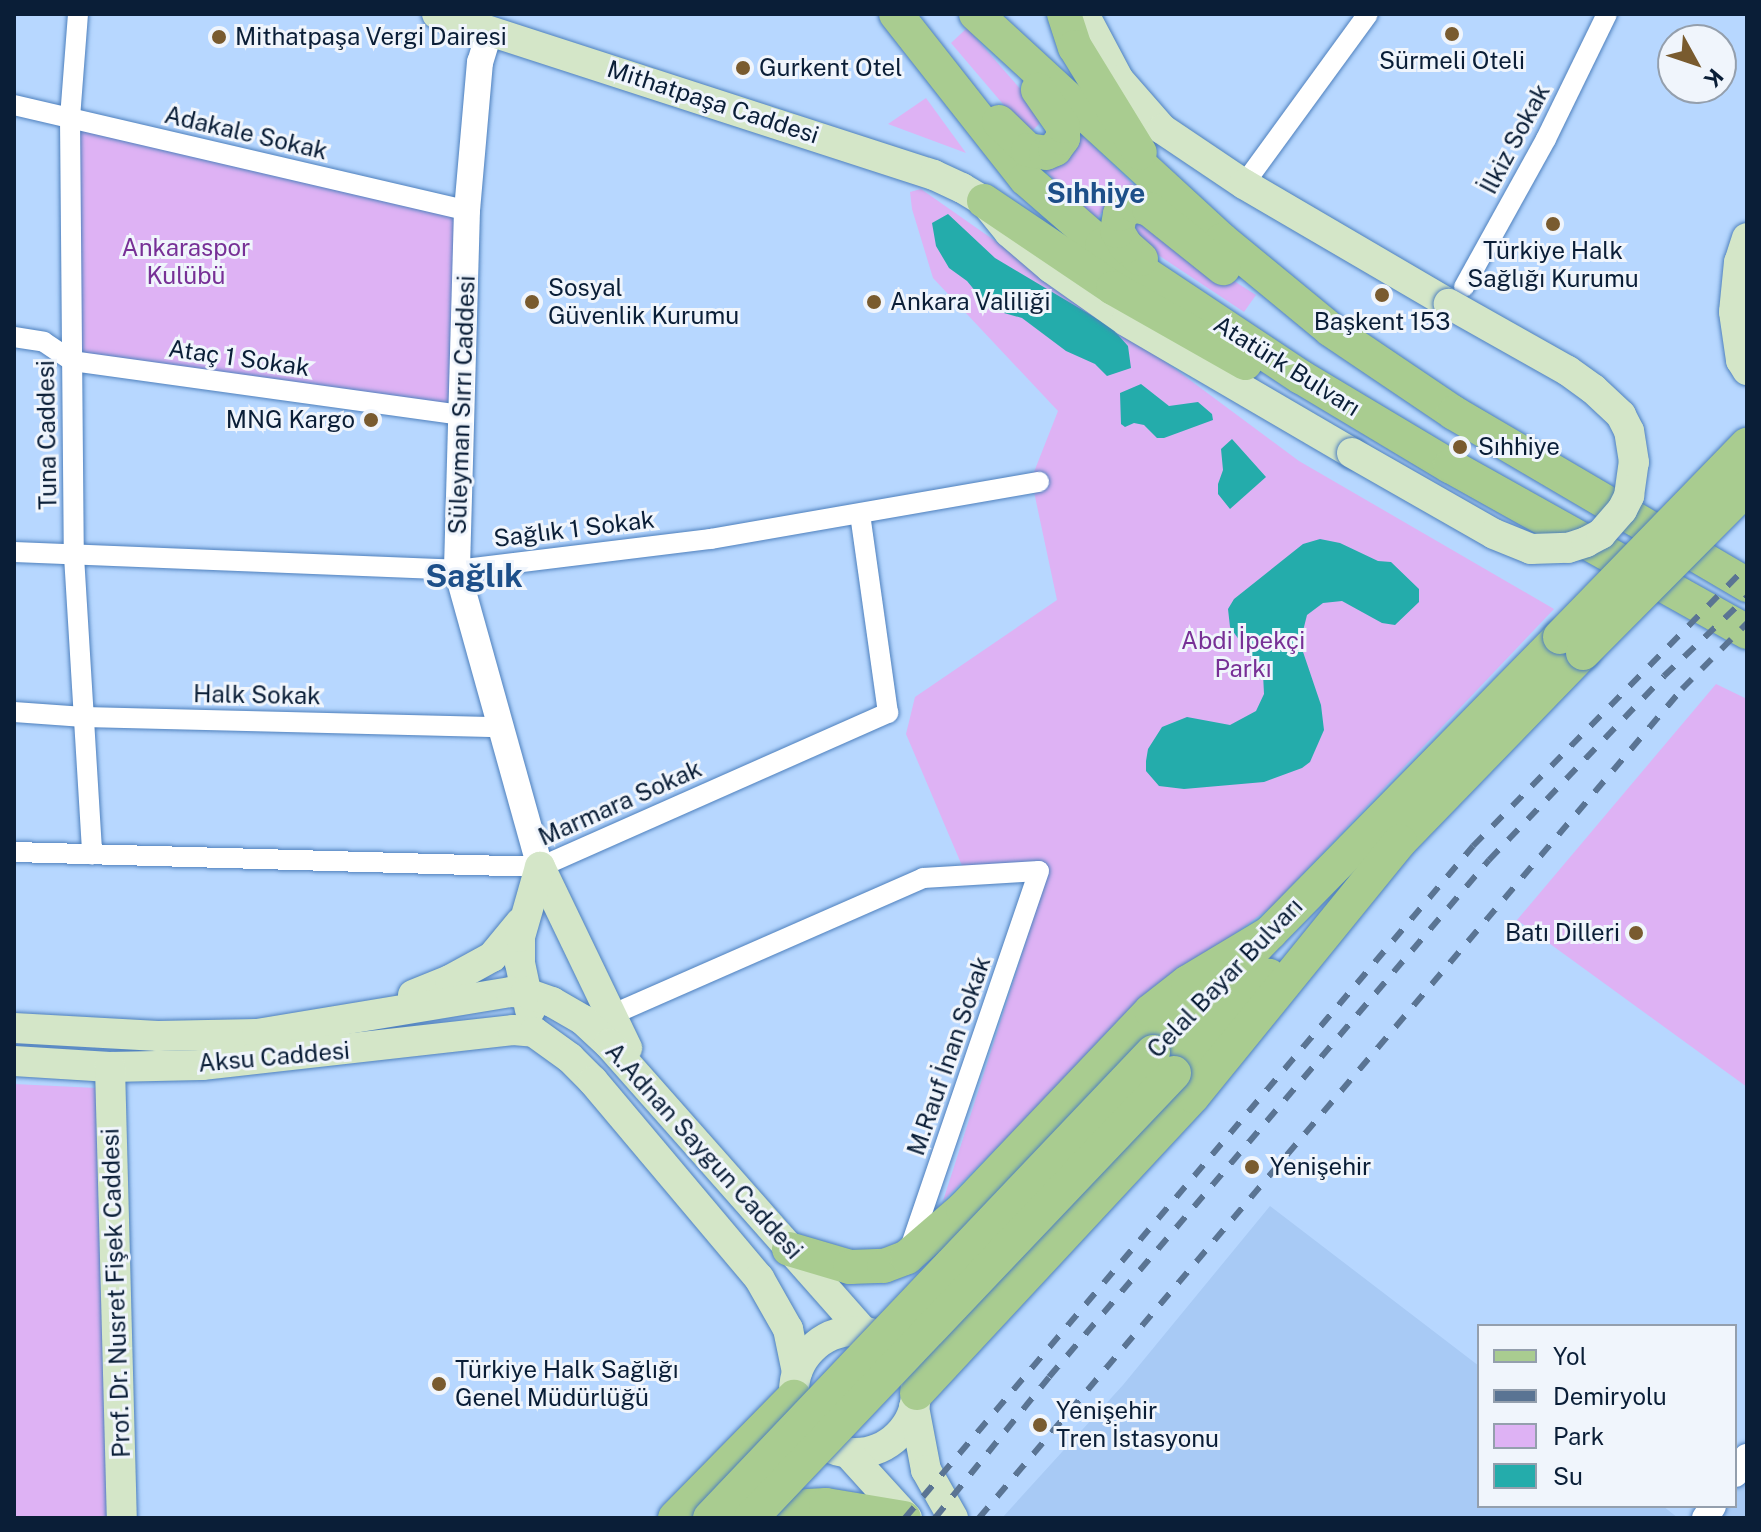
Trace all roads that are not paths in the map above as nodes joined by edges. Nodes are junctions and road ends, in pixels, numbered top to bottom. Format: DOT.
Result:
graph roads {
  1 [pos="78,14"];
  2 [pos="437,14"];
  3 [pos="896,14"];
  4 [pos="1064,14"];
  5 [pos="1084,14"];
  6 [pos="1607,14"];
  7 [pos="977,15"];
  8 [pos="1364,17"];
  9 [pos="493,22"];
  10 [pos="926,53"];
  11 [pos="14,105"];
  12 [pos="70,119"];
  13 [pos="1153,178"];
  14 [pos="1244,184"];
  15 [pos="984,201"];
  16 [pos="467,210"];
  17 [pos="1747,238"];
  18 [pos="1457,295"];
  19 [pos="1208,315"];
  20 [pos="1331,330"];
  21 [pos="14,337"];
  22 [pos="72,361"];
  23 [pos="1747,370"];
  24 [pos="1301,377"];
  25 [pos="461,415"];
  26 [pos="1747,445"];
  27 [pos="1039,482"];
  28 [pos="1747,488"];
  29 [pos="860,515"];
  30 [pos="14,552"];
  31 [pos="74,556"];
  32 [pos="457,570"];
  33 [pos="1747,585"];
  34 [pos="1747,632"];
  35 [pos="1572,645"];
  36 [pos="14,712"];
  37 [pos="84,717"];
  38 [pos="500,727"];
  39 [pos="1400,841"];
  40 [pos="14,852"];
  41 [pos="92,854"];
  42 [pos="540,867"];
  43 [pos="521,922"];
  44 [pos="1270,933"];
  45 [pos="526,993"];
  46 [pos="609,1016"];
  47 [pos="348,1021"];
  48 [pos="14,1028"];
  49 [pos="534,1032"];
  50 [pos="14,1061"];
  51 [pos="1164,1062"];
  52 [pos="110,1067"];
  53 [pos="648,1089"];
  54 [pos="789,1249"];
  55 [pos="907,1257"];
  56 [pos="864,1332"];
  57 [pos="796,1384"];
  58 [pos="915,1400"];
  59 [pos="842,1451"];
  60 [pos="122,1518"];
  61 [pos="675,1518"];
  62 [pos="710,1518"];
  63 [pos="751,1518"];
  64 [pos="778,1518"];
  65 [pos="906,1518"];
  66 [pos="953,1518"];
  1 -- 12 [label="street, Tuna Caddesi"];
  2 -- 9 [label="main road, Mithatpaşa Caddesi"];
  3 -- 10 [label="main road, Atatürk Bulvarı"];
  4 -- 13 [label="main road"];
  5 -- 14 [label="main road"];
  6 -- 18 [label="street, İlkiz Sokak"];
  7 -- 10 [label="main road"];
  7 -- 13 [label="main road, Atatürk Bulvarı"];
  8 -- 14 [label="street"];
  9 -- 15 [label="main road, Mithatpaşa Caddesi"];
  9 -- 16 [label="street, Süleyman Sırrı Caddesi"];
  10 -- 19 [label="main road, Atatürk Bulvarı"];
  11 -- 12 [label="street, Adakale Sokak"];
  12 -- 16 [label="street, Adakale Sokak"];
  12 -- 22 [label="street, Tuna Caddesi"];
  13 -- 20 [label="main road, Atatürk Bulvarı"];
  14 -- 18 [label="main road"];
  15 -- 18 [label="main road, bridge"];
  15 -- 24 [label="main road"];
  16 -- 25 [label="street, Süleyman Sırrı Caddesi"];
  17 -- 23 [label="main road"];
  19 -- 20 [label="main road"];
  19 -- 24 [label="main road, Atatürk Bulvarı"];
  20 -- 33 [label="main road, Atatürk Bulvarı"];
  21 -- 22 [label="street, Ataç 1 Sokak"];
  22 -- 25 [label="street, Ataç 1 Sokak"];
  22 -- 31 [label="street, Tuna Caddesi"];
  24 -- 34 [label="main road, Atatürk Bulvarı"];
  25 -- 32 [label="street, Süleyman Sırrı Caddesi"];
  26 -- 35 [label="main road, Celal Bayar Bulvarı, bridge"];
  27 -- 29 [label="street, Sağlık 1 Sokak"];
  28 -- 35 [label="main road, Celal Bayar Bulvarı, bridge"];
  29 -- 32 [label="street, Sağlık 1 Sokak"];
  29 -- 42 [label="street, Marmara Sokak"];
  30 -- 31 [label="street, Sağlık 1 Sokak"];
  31 -- 32 [label="street, Sağlık 1 Sokak"];
  31 -- 37 [label="street, Tuna Caddesi"];
  32 -- 38 [label="street, Süleyman Sırrı Caddesi"];
  35 -- 39 [label="main road, Celal Bayar Bulvarı"];
  35 -- 44 [label="main road, Celal Bayar Bulvarı"];
  36 -- 37 [label="street, Halk Sokak"];
  37 -- 38 [label="street, Halk Sokak"];
  37 -- 41 [label="street, Tuna Caddesi"];
  38 -- 42 [label="street, Süleyman Sırrı Caddesi"];
  39 -- 51 [label="main road, Celal Bayar Bulvarı"];
  39 -- 58 [label="main road"];
  40 -- 41 [label="street, Marmara Sokak"];
  41 -- 42 [label="street, Marmara Sokak"];
  42 -- 43 [label="main road"];
  42 -- 46 [label="main road"];
  43 -- 45 [label="main road"];
  43 -- 47 [label="main road"];
  44 -- 51 [label="main road, Celal Bayar Bulvarı"];
  44 -- 55 [label="main road"];
  45 -- 47 [label="main road, Aksu Caddesi"];
  45 -- 49 [label="main road"];
  45 -- 53 [label="main road, A.Adnan Saygun Caddesi"];
  46 -- 53 [label="main road"];
  46 -- 55 [label="street, M.Rauf İnan Sokak"];
  47 -- 48 [label="main road, Aksu Caddesi"];
  49 -- 52 [label="main road, Aksu Caddesi"];
  49 -- 57 [label="main road, A.Adnan Saygun Caddesi"];
  50 -- 52 [label="main road, Aksu Caddesi"];
  51 -- 62 [label="main road, Celal Bayar Bulvarı, bridge"];
  51 -- 63 [label="main road, Celal Bayar Bulvarı, bridge"];
  52 -- 60 [label="main road, Prof. Dr. Nusret Fişek Caddesi"];
  53 -- 54 [label="main road, A.Adnan Saygun Caddesi"];
  54 -- 55 [label="main road"];
  54 -- 56 [label="main road, A.Adnan Saygun Caddesi"];
  56 -- 57 [label="main road"];
  56 -- 58 [label="main road, A.Adnan Saygun Caddesi"];
  57 -- 59 [label="main road, A.Adnan Saygun Caddesi"];
  57 -- 61 [label="main road"];
  58 -- 59 [label="main road"];
  58 -- 66 [label="main road, A.Adnan Saygun Caddesi"];
  59 -- 64 [label="main road"];
  59 -- 65 [label="main road, A.Adnan Saygun Caddesi"];
  64 -- 65 [label="main road"];
}
